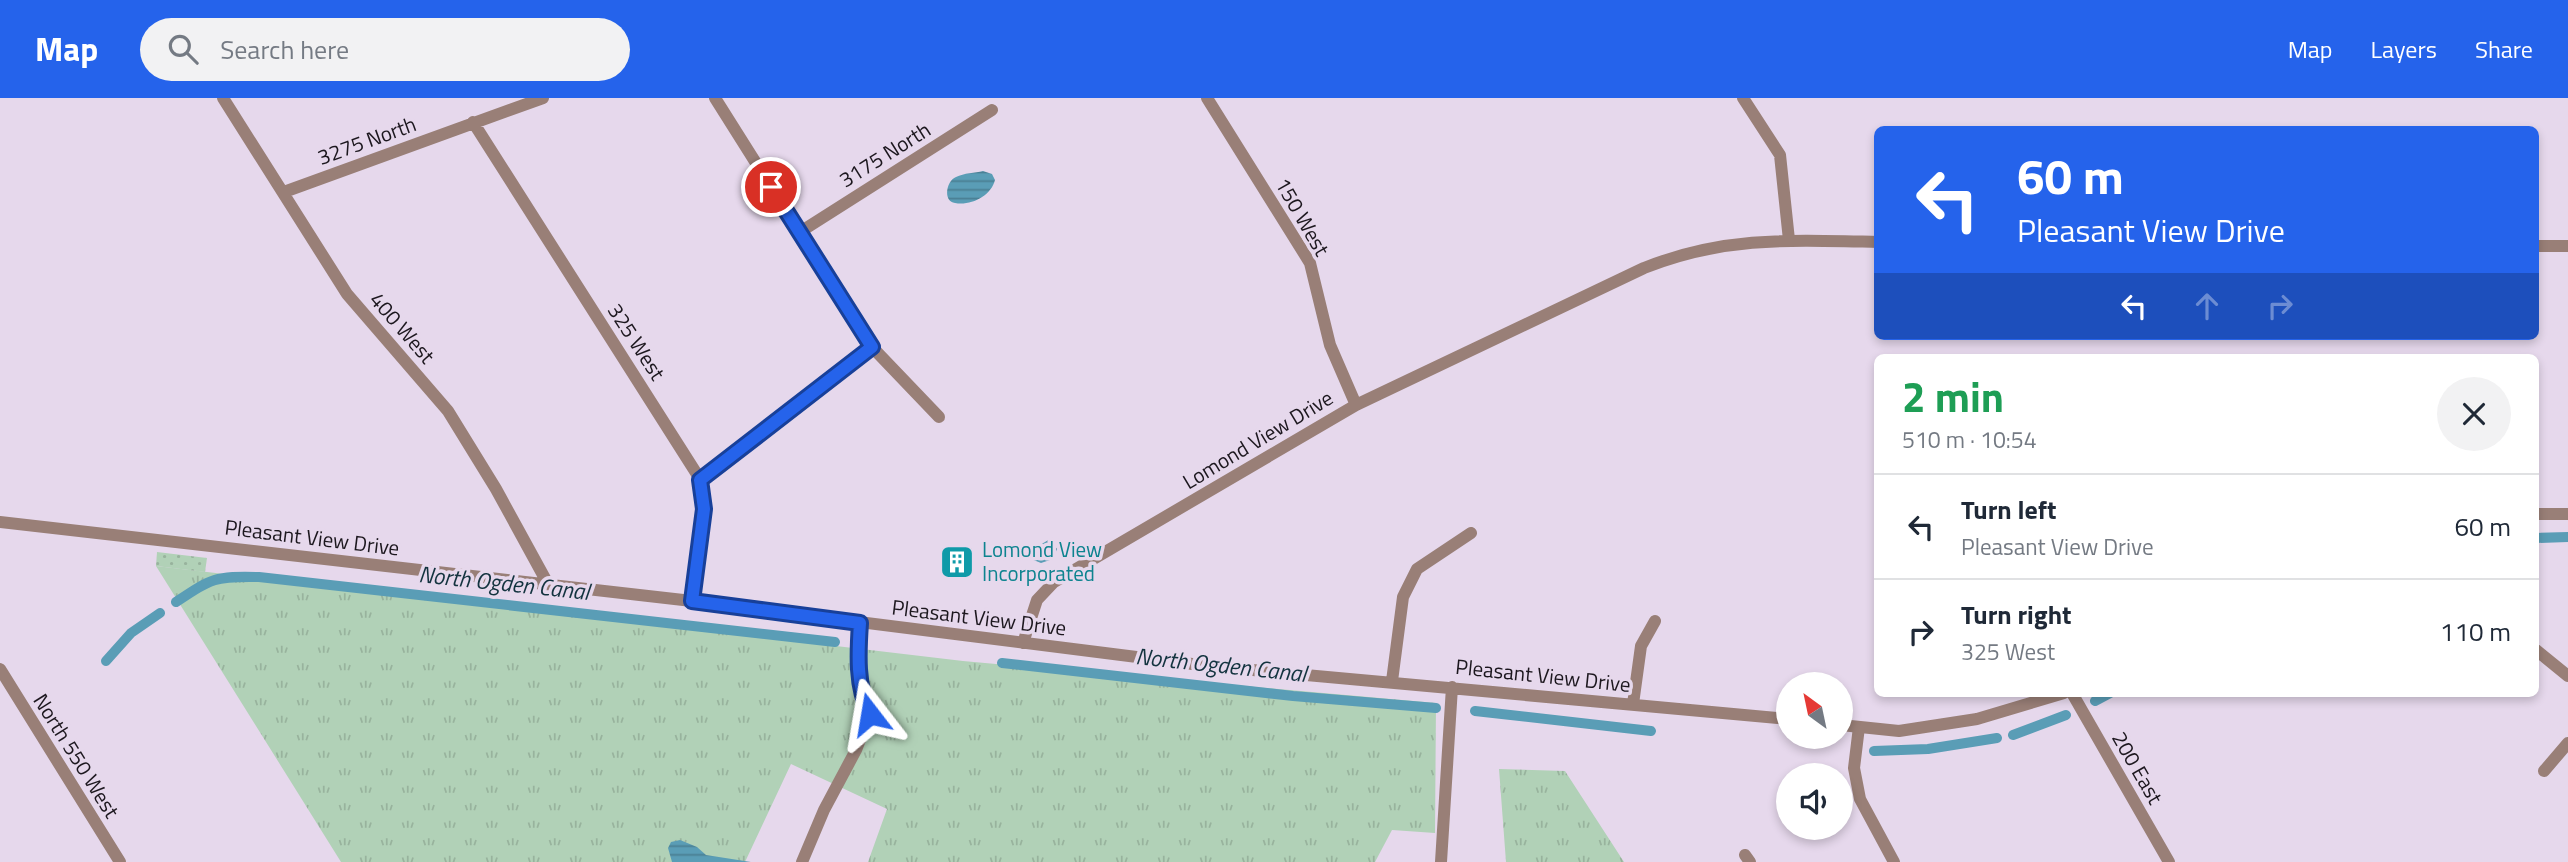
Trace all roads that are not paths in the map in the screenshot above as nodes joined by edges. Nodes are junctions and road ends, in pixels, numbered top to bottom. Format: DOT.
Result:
graph roads {
  1 [pos="223,98"];
  2 [pos="543,98"];
  3 [pos="715,98"];
  4 [pos="1207,98"];
  5 [pos="1743,98"];
  6 [pos="992,110"];
  7 [pos="473,122"];
  8 [pos="284,192"];
  9 [pos="800,232"];
  10 [pos="1790,240"];
  11 [pos="1874,242"];
  12 [pos="2539,246"];
  13 [pos="2568,246"];
  14 [pos="872,347"];
  15 [pos="1356,405"];
  16 [pos="939,417"];
  17 [pos="700,480"];
  18 [pos="2539,514"];
  19 [pos="2568,514"];
  20 [pos="0,522"];
  21 [pos="1471,533"];
  22 [pos="548,584"];
  23 [pos="692,601"];
  24 [pos="1655,621"];
  25 [pos="860,623"];
  26 [pos="1023,643"];
  27 [pos="2539,652"];
  28 [pos="0,669"];
  29 [pos="2568,676"];
  30 [pos="1392,681"];
  31 [pos="1451,687"];
  32 [pos="2051,697"];
  33 [pos="2074,697"];
  34 [pos="1633,704"];
  35 [pos="1776,718"];
  36 [pos="1853,726"];
  37 [pos="1859,727"];
  38 [pos="2568,743"];
  39 [pos="2544,771"];
  40 [pos="120,862"];
  41 [pos="802,862"];
  42 [pos="1441,862"];
  43 [pos="1895,862"];
  44 [pos="2169,862"];
  1 -- 8 [label="street, 400 West"];
  2 -- 7 [label="street, 3275 North"];
  3 -- 9 [label="street"];
  4 -- 15 [label="street, 150 West"];
  5 -- 10 [label="street"];
  6 -- 9 [label="street, 3175 North"];
  7 -- 8 [label="street, 3275 North"];
  7 -- 17 [label="street, 325 West"];
  8 -- 22 [label="street, 400 West"];
  9 -- 14 [label="street"];
  10 -- 11 [label="street, Lomond View Drive"];
  10 -- 15 [label="street, Lomond View Drive"];
  12 -- 13 [label="street"];
  14 -- 16 [label="street"];
  14 -- 17 [label="street"];
  15 -- 26 [label="street, Lomond View Drive"];
  17 -- 23 [label="street, 325 West"];
  18 -- 19 [label="street"];
  20 -- 22 [label="street, Pleasant View Drive"];
  21 -- 30 [label="street"];
  22 -- 23 [label="street, Pleasant View Drive"];
  23 -- 25 [label="street, Pleasant View Drive"];
  24 -- 34 [label="street"];
  25 -- 26 [label="street, Pleasant View Drive"];
  25 -- 41 [label="street"];
  26 -- 30 [label="street, Pleasant View Drive"];
  27 -- 29 [label="street"];
  28 -- 40 [label="street, North 550 West"];
  30 -- 31 [label="street, Pleasant View Drive"];
  31 -- 34 [label="street, Pleasant View Drive"];
  31 -- 42 [label="street"];
  32 -- 37 [label="street"];
  33 -- 44 [label="street, 200 East"];
  34 -- 35 [label="street, Pleasant View Drive"];
  36 -- 37 [label="street"];
  37 -- 43 [label="street"];
  38 -- 39 [label="street"];
}
